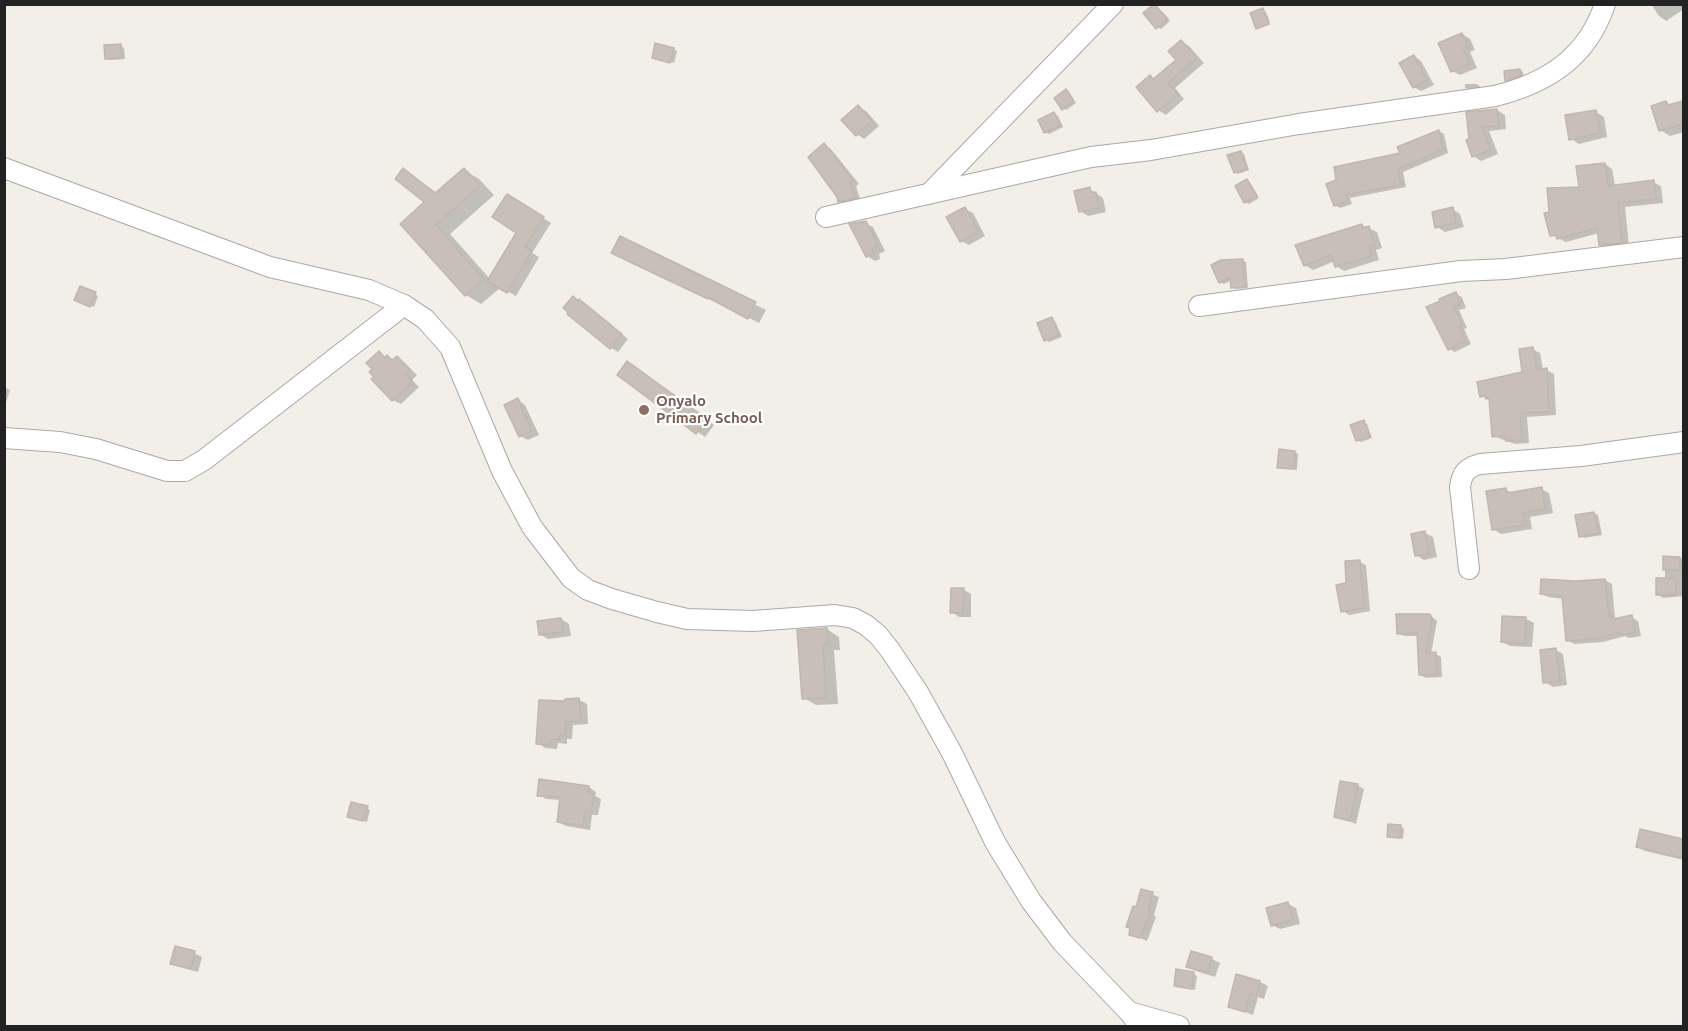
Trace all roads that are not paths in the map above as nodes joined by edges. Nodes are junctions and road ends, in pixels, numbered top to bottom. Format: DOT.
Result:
graph roads {
  1 [pos="1113,4"];
  2 [pos="1605,4"];
  3 [pos="4,168"];
  4 [pos="928,194"];
  5 [pos="826,217"];
  6 [pos="1683,247"];
  7 [pos="404,304"];
  8 [pos="1199,306"];
  9 [pos="4,438"];
  10 [pos="1683,442"];
  11 [pos="1469,569"];
  12 [pos="1135,1019"];
  13 [pos="1179,1026"];
  1 -- 4 [label="street"];
  2 -- 4 [label="street"];
  3 -- 7 [label="street"];
  4 -- 5 [label="street"];
  6 -- 8 [label="street"];
  7 -- 9 [label="street"];
  7 -- 12 [label="street"];
  10 -- 11 [label="street"];
  12 -- 13 [label="street"];
}
